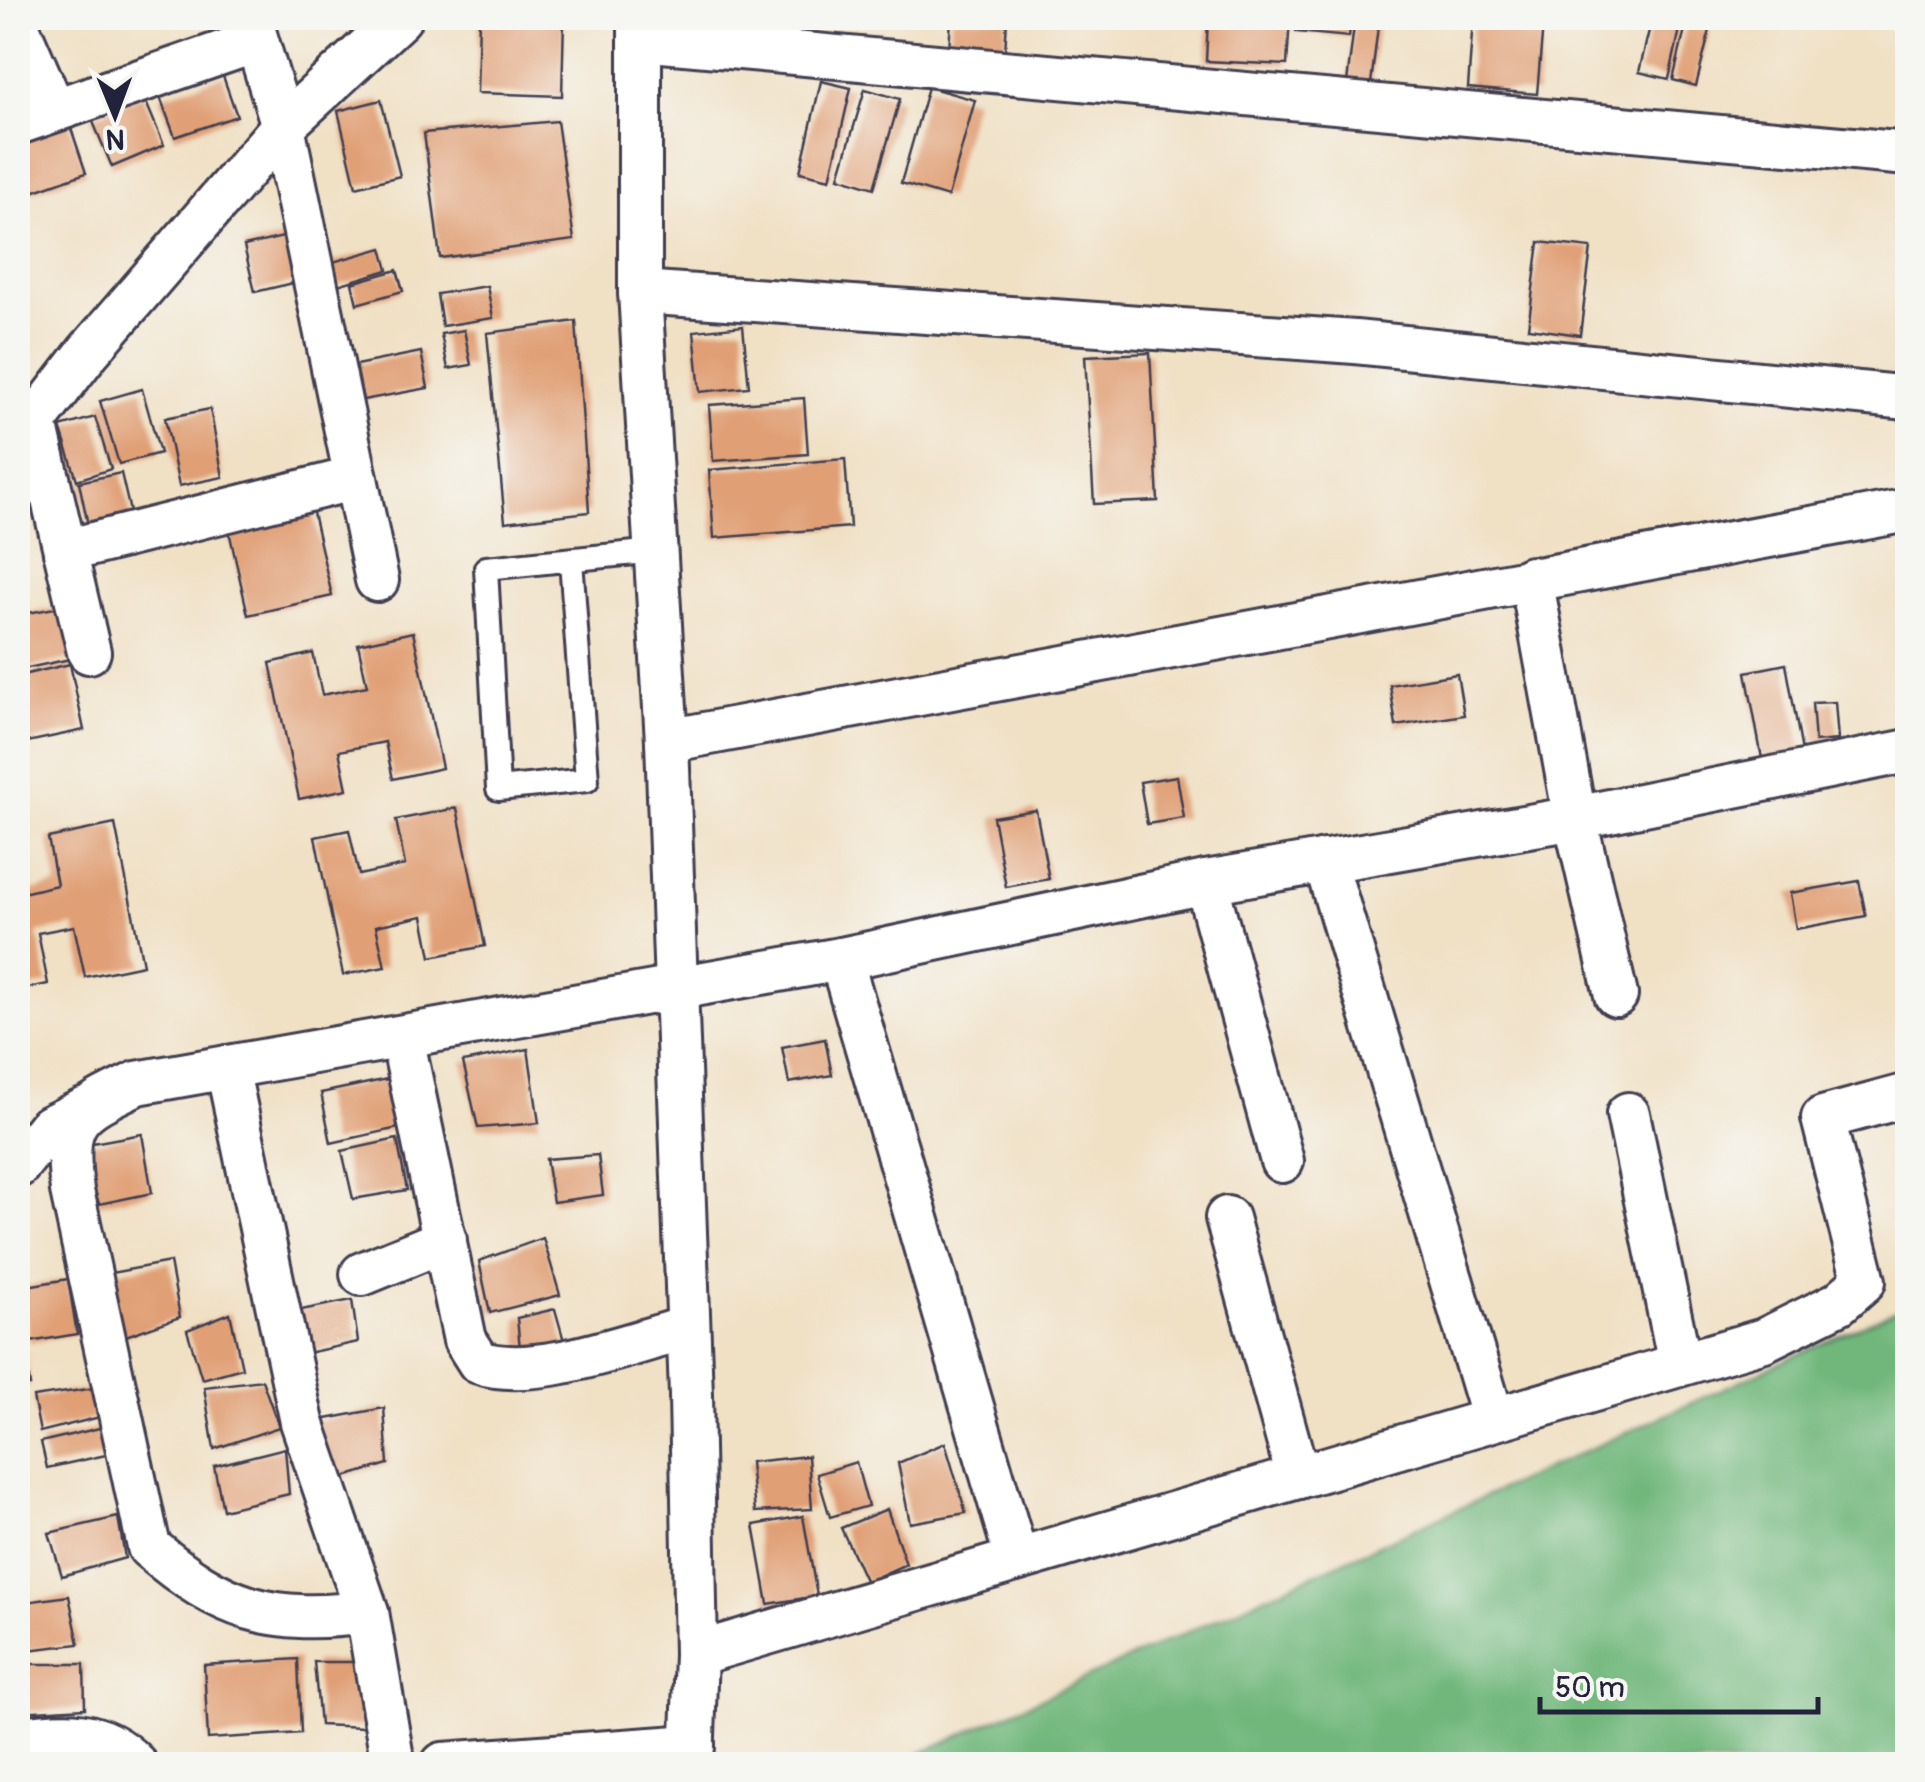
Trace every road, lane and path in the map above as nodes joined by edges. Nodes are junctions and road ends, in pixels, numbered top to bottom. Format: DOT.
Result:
graph roads {
  1 [pos="400,18"];
  2 [pos="18,28"];
  3 [pos="640,28"];
  4 [pos="253,29"];
  5 [pos="36,117"];
  6 [pos="282,126"];
  7 [pos="1908,154"];
  8 [pos="640,292"];
  9 [pos="1908,398"];
  10 [pos="26,433"];
  11 [pos="356,478"];
  12 [pos="1908,510"];
  13 [pos="66,551"];
  14 [pos="656,551"];
  15 [pos="571,560"];
  16 [pos="1531,578"];
  17 [pos="377,580"];
  18 [pos="89,652"];
  19 [pos="667,741"];
  20 [pos="1908,752"];
  21 [pos="1575,818"];
  22 [pos="1325,861"];
  23 [pos="1206,882"];
  24 [pos="841,959"];
  25 [pos="676,990"];
  26 [pos="1616,995"];
  27 [pos="402,1037"];
  28 [pos="227,1067"];
  29 [pos="1908,1095"];
  30 [pos="95,1105"];
  31 [pos="1628,1114"];
  32 [pos="1282,1161"];
  33 [pos="18,1166"];
  34 [pos="1227,1218"];
  35 [pos="445,1240"];
  36 [pos="362,1274"];
  37 [pos="688,1328"];
  38 [pos="1680,1364"];
  39 [pos="1493,1419"];
  40 [pos="1298,1477"];
  41 [pos="1016,1557"];
  42 [pos="367,1612"];
  43 [pos="696,1654"];
  44 [pos="18,1739"];
  45 [pos="692,1755"];
  46 [pos="135,1764"];
  47 [pos="393,1764"];
  48 [pos="443,1764"];
  1 -- 6 [label="street"];
  2 -- 5 [label="street"];
  3 -- 7 [label="street"];
  3 -- 8 [label="street"];
  4 -- 5 [label="street"];
  4 -- 6 [label="street"];
  6 -- 10 [label="street"];
  6 -- 11 [label="street"];
  8 -- 9 [label="street"];
  8 -- 14 [label="street"];
  10 -- 13 [label="street"];
  11 -- 13 [label="street"];
  11 -- 17 [label="street"];
  12 -- 16 [label="street"];
  13 -- 18 [label="street"];
  14 -- 15 [label="lane"];
  14 -- 19 [label="street"];
  15 -- 15 [label="lane"];
  16 -- 19 [label="street"];
  16 -- 21 [label="street"];
  19 -- 25 [label="street"];
  20 -- 21 [label="street"];
  21 -- 22 [label="street"];
  21 -- 26 [label="street"];
  22 -- 23 [label="street"];
  22 -- 39 [label="street"];
  23 -- 24 [label="street"];
  23 -- 32 [label="street"];
  24 -- 25 [label="street"];
  24 -- 41 [label="street"];
  25 -- 27 [label="street"];
  25 -- 37 [label="street"];
  27 -- 28 [label="street"];
  27 -- 35 [label="street"];
  28 -- 30 [label="street"];
  28 -- 42 [label="street"];
  29 -- 38 [label="street"];
  30 -- 33 [label="street"];
  30 -- 42 [label="street"];
  31 -- 38 [label="street"];
  34 -- 40 [label="street"];
  35 -- 36 [label="street"];
  35 -- 37 [label="street"];
  37 -- 43 [label="street"];
  38 -- 39 [label="street"];
  39 -- 40 [label="street"];
  40 -- 41 [label="street"];
  41 -- 43 [label="street"];
  42 -- 47 [label="street"];
  43 -- 45 [label="street"];
  44 -- 46 [label="street"];
  45 -- 48 [label="street"];
}
